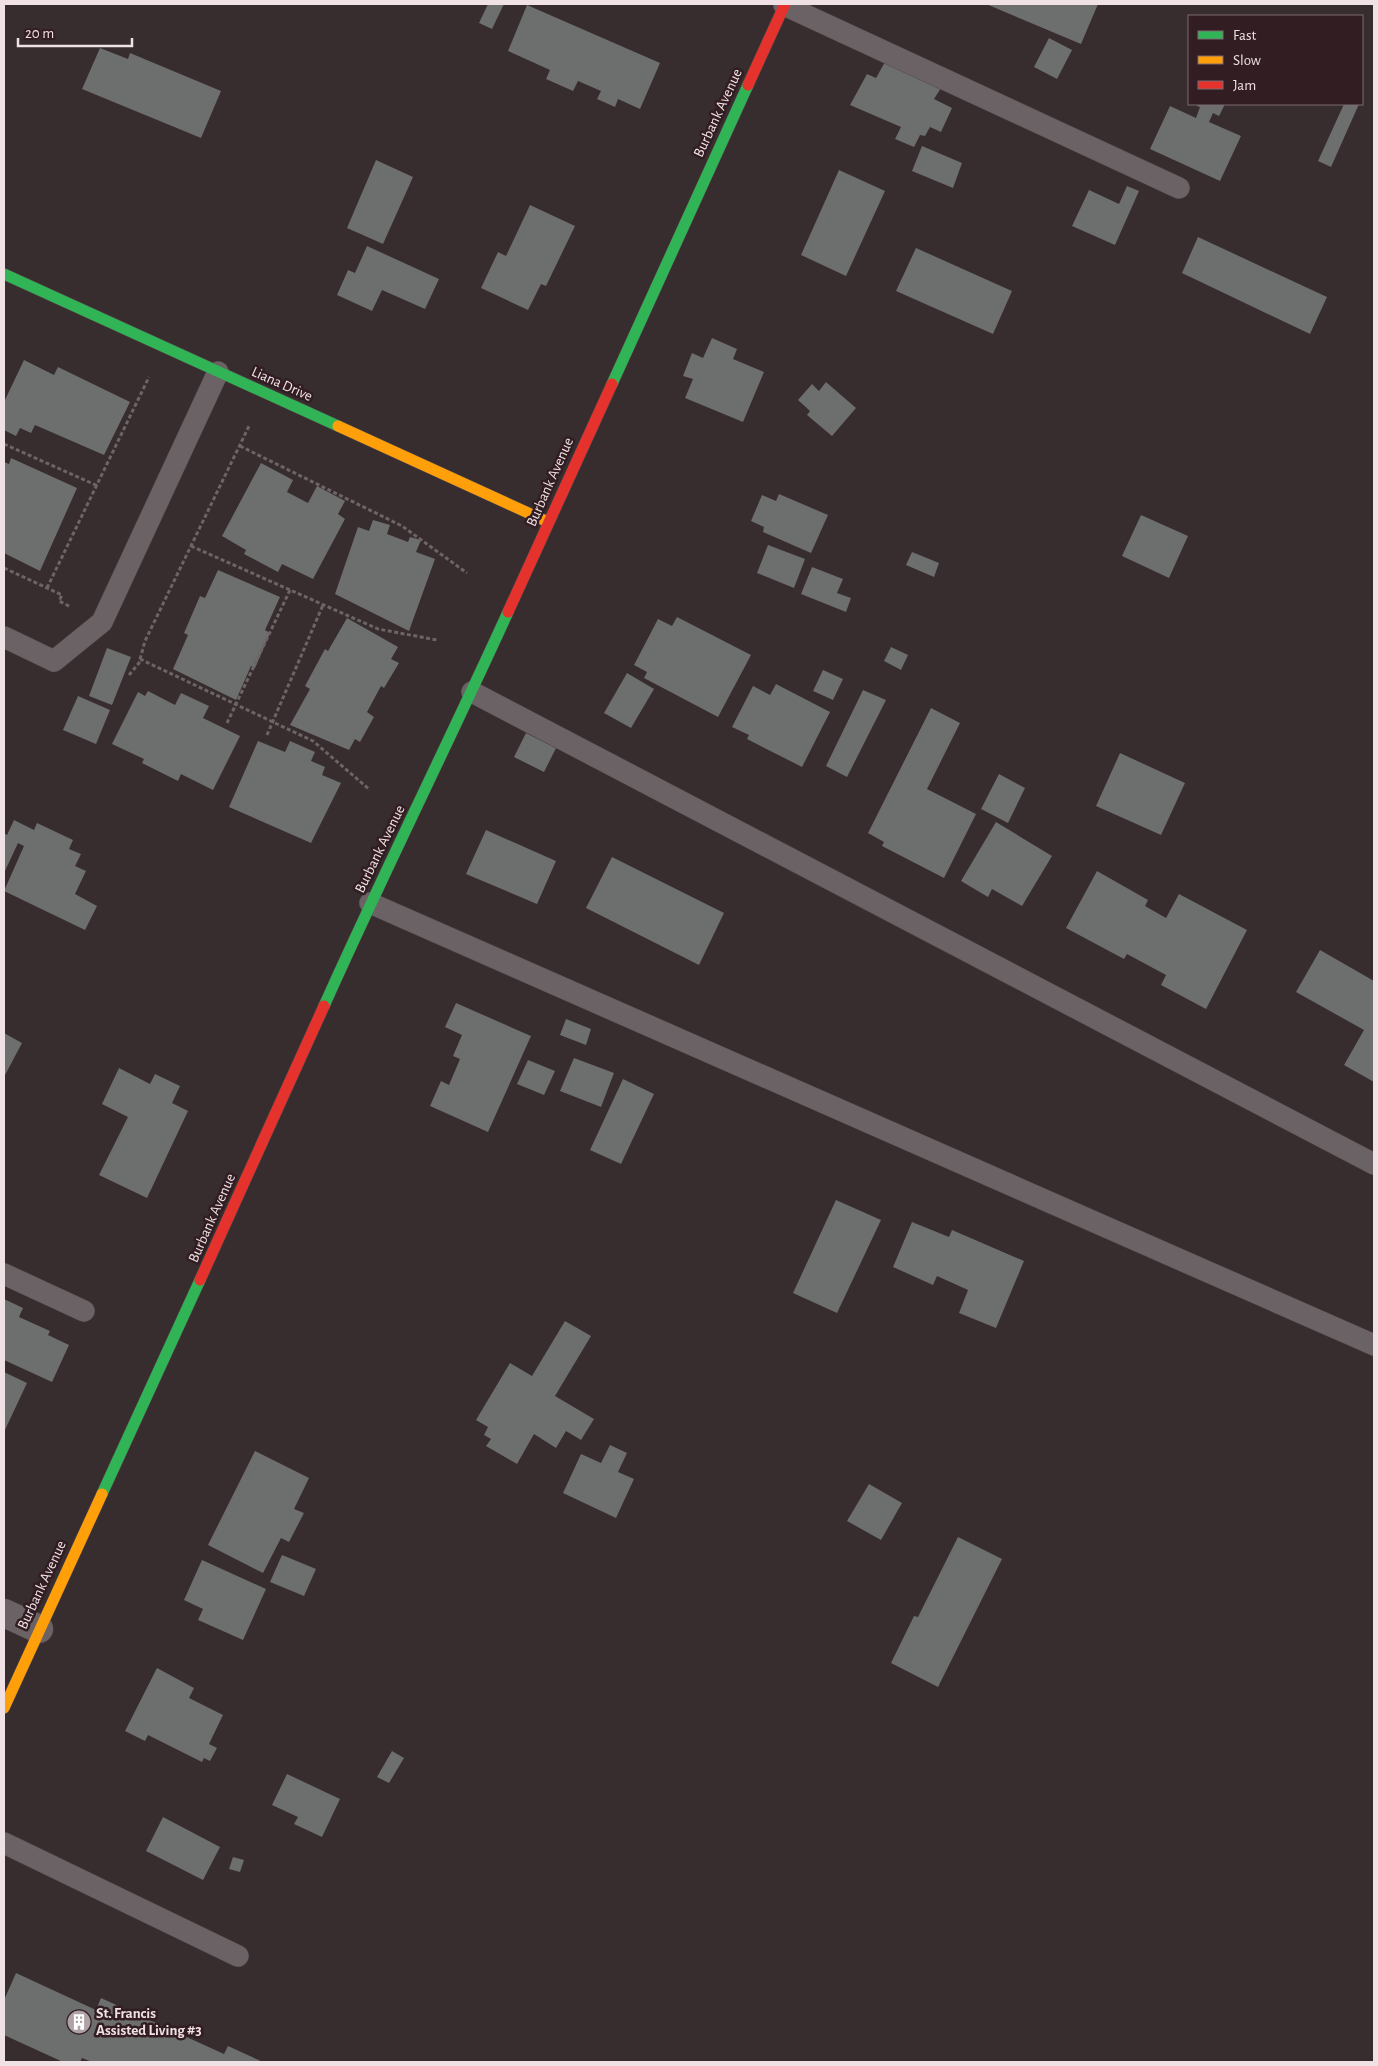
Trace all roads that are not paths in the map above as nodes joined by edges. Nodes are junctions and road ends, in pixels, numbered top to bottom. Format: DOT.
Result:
graph roads {
  1 [pos="784,4"];
  2 [pos="1179,188"];
  3 [pos="4,274"];
  4 [pos="218,372"];
  5 [pos="548,522"];
  6 [pos="4,637"];
  7 [pos="472,692"];
  8 [pos="370,903"];
  9 [pos="1374,1164"];
  10 [pos="4,1274"];
  11 [pos="84,1311"];
  12 [pos="1374,1345"];
  13 [pos="4,1613"];
  14 [pos="39,1628"];
  15 [pos="4,1708"];
  16 [pos="4,1843"];
  17 [pos="238,1956"];
  1 -- 2 [label="lane"];
  1 -- 5 [label="street, Burbank Avenue"];
  3 -- 4 [label="street, Liana Drive"];
  4 -- 5 [label="street, Liana Drive"];
  4 -- 6 [label="lane"];
  5 -- 7 [label="street, Burbank Avenue"];
  7 -- 8 [label="street, Burbank Avenue"];
  7 -- 9 [label="lane"];
  8 -- 12 [label="lane"];
  8 -- 14 [label="street, Burbank Avenue"];
  10 -- 11 [label="lane"];
  13 -- 14 [label="street"];
  14 -- 15 [label="street, Burbank Avenue"];
  16 -- 17 [label="lane"];
}
